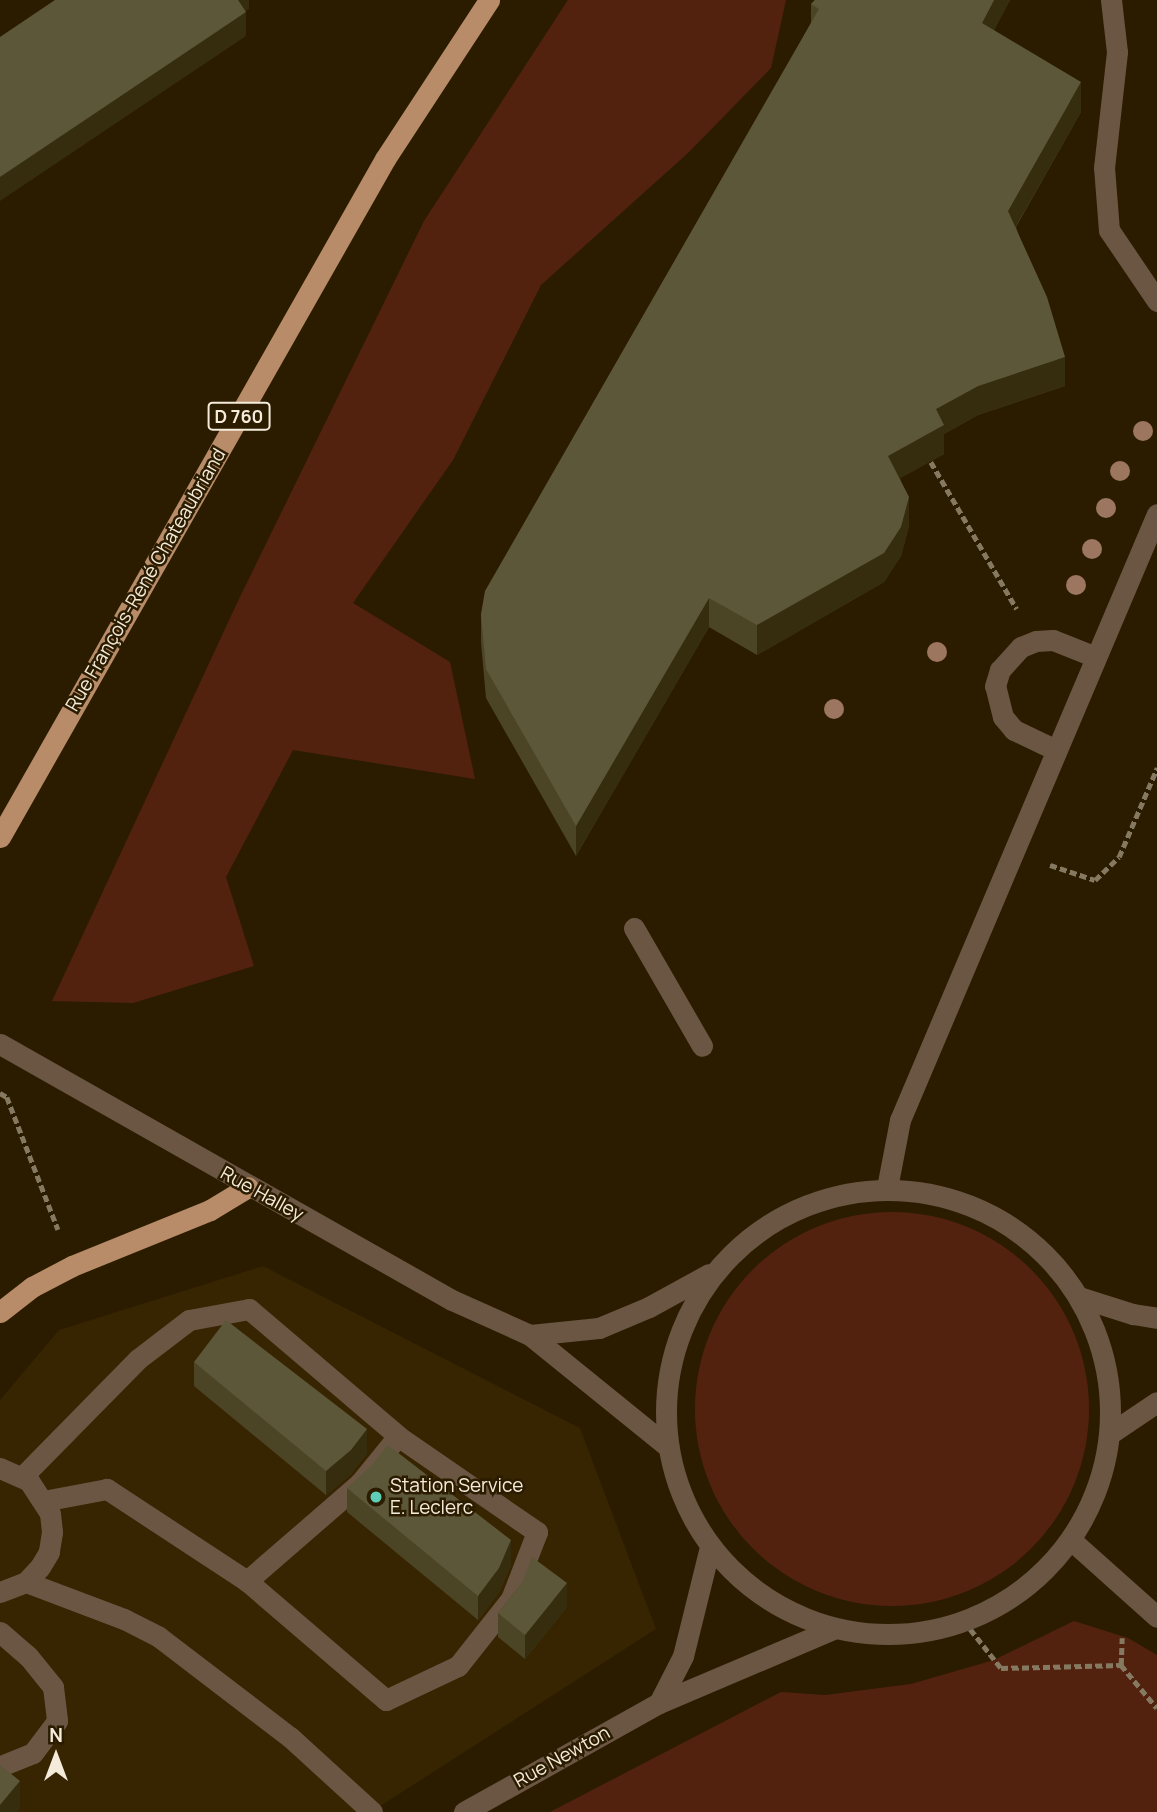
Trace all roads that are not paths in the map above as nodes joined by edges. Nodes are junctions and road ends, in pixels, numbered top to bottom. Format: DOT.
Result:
graph roads {
  1 [pos="489,0"];
  2 [pos="1111,0"];
  3 [pos="1157,302"];
  4 [pos="1157,514"];
  5 [pos="1097,657"];
  6 [pos="1056,750"];
  7 [pos="0,837"];
  8 [pos="635,928"];
  9 [pos="0,1045"];
  10 [pos="702,1046"];
  11 [pos="248,1187"];
  12 [pos="887,1188"];
  13 [pos="711,1273"];
  14 [pos="1079,1297"];
  15 [pos="0,1311"];
  16 [pos="1157,1318"];
  17 [pos="530,1335"];
  18 [pos="1157,1402"];
  19 [pos="1111,1433"];
  20 [pos="398,1436"];
  21 [pos="666,1445"];
  22 [pos="0,1468"];
  23 [pos="22,1477"];
  24 [pos="43,1501"];
  25 [pos="1071,1540"];
  26 [pos="710,1547"];
  27 [pos="247,1581"];
  28 [pos="26,1582"];
  29 [pos="0,1592"];
  30 [pos="1157,1617"];
  31 [pos="833,1629"];
  32 [pos="0,1632"];
  33 [pos="659,1703"];
  34 [pos="0,1766"];
  35 [pos="372,1812"];
  36 [pos="464,1812"];
  1 -- 7 [label="main road, Rue François-René Chateaubriand / D 760"];
  2 -- 3 [label="street"];
  4 -- 5 [label="street"];
  5 -- 6 [label="street"];
  5 -- 6 [label="street"];
  6 -- 12 [label="street"];
  8 -- 10 [label="street"];
  9 -- 11 [label="street, Rue Halley"];
  11 -- 15 [label="main road"];
  11 -- 17 [label="street, Rue Halley"];
  12 -- 13 [label="street"];
  12 -- 14 [label="street"];
  13 -- 17 [label="street"];
  13 -- 21 [label="street"];
  14 -- 16 [label="street"];
  14 -- 19 [label="street"];
  17 -- 21 [label="street, Rue Halley"];
  18 -- 19 [label="street"];
  19 -- 25 [label="street"];
  20 -- 23 [label="street"];
  20 -- 27 [label="street"];
  20 -- 27 [label="street"];
  21 -- 26 [label="street"];
  22 -- 23 [label="street"];
  23 -- 24 [label="street"];
  24 -- 27 [label="street"];
  24 -- 28 [label="street"];
  25 -- 30 [label="street"];
  25 -- 31 [label="street"];
  26 -- 31 [label="street"];
  26 -- 33 [label="street"];
  28 -- 29 [label="street"];
  28 -- 35 [label="street"];
  31 -- 33 [label="street, Rue Newton"];
  32 -- 34 [label="street"];
  33 -- 36 [label="street, Rue Newton"];
}
